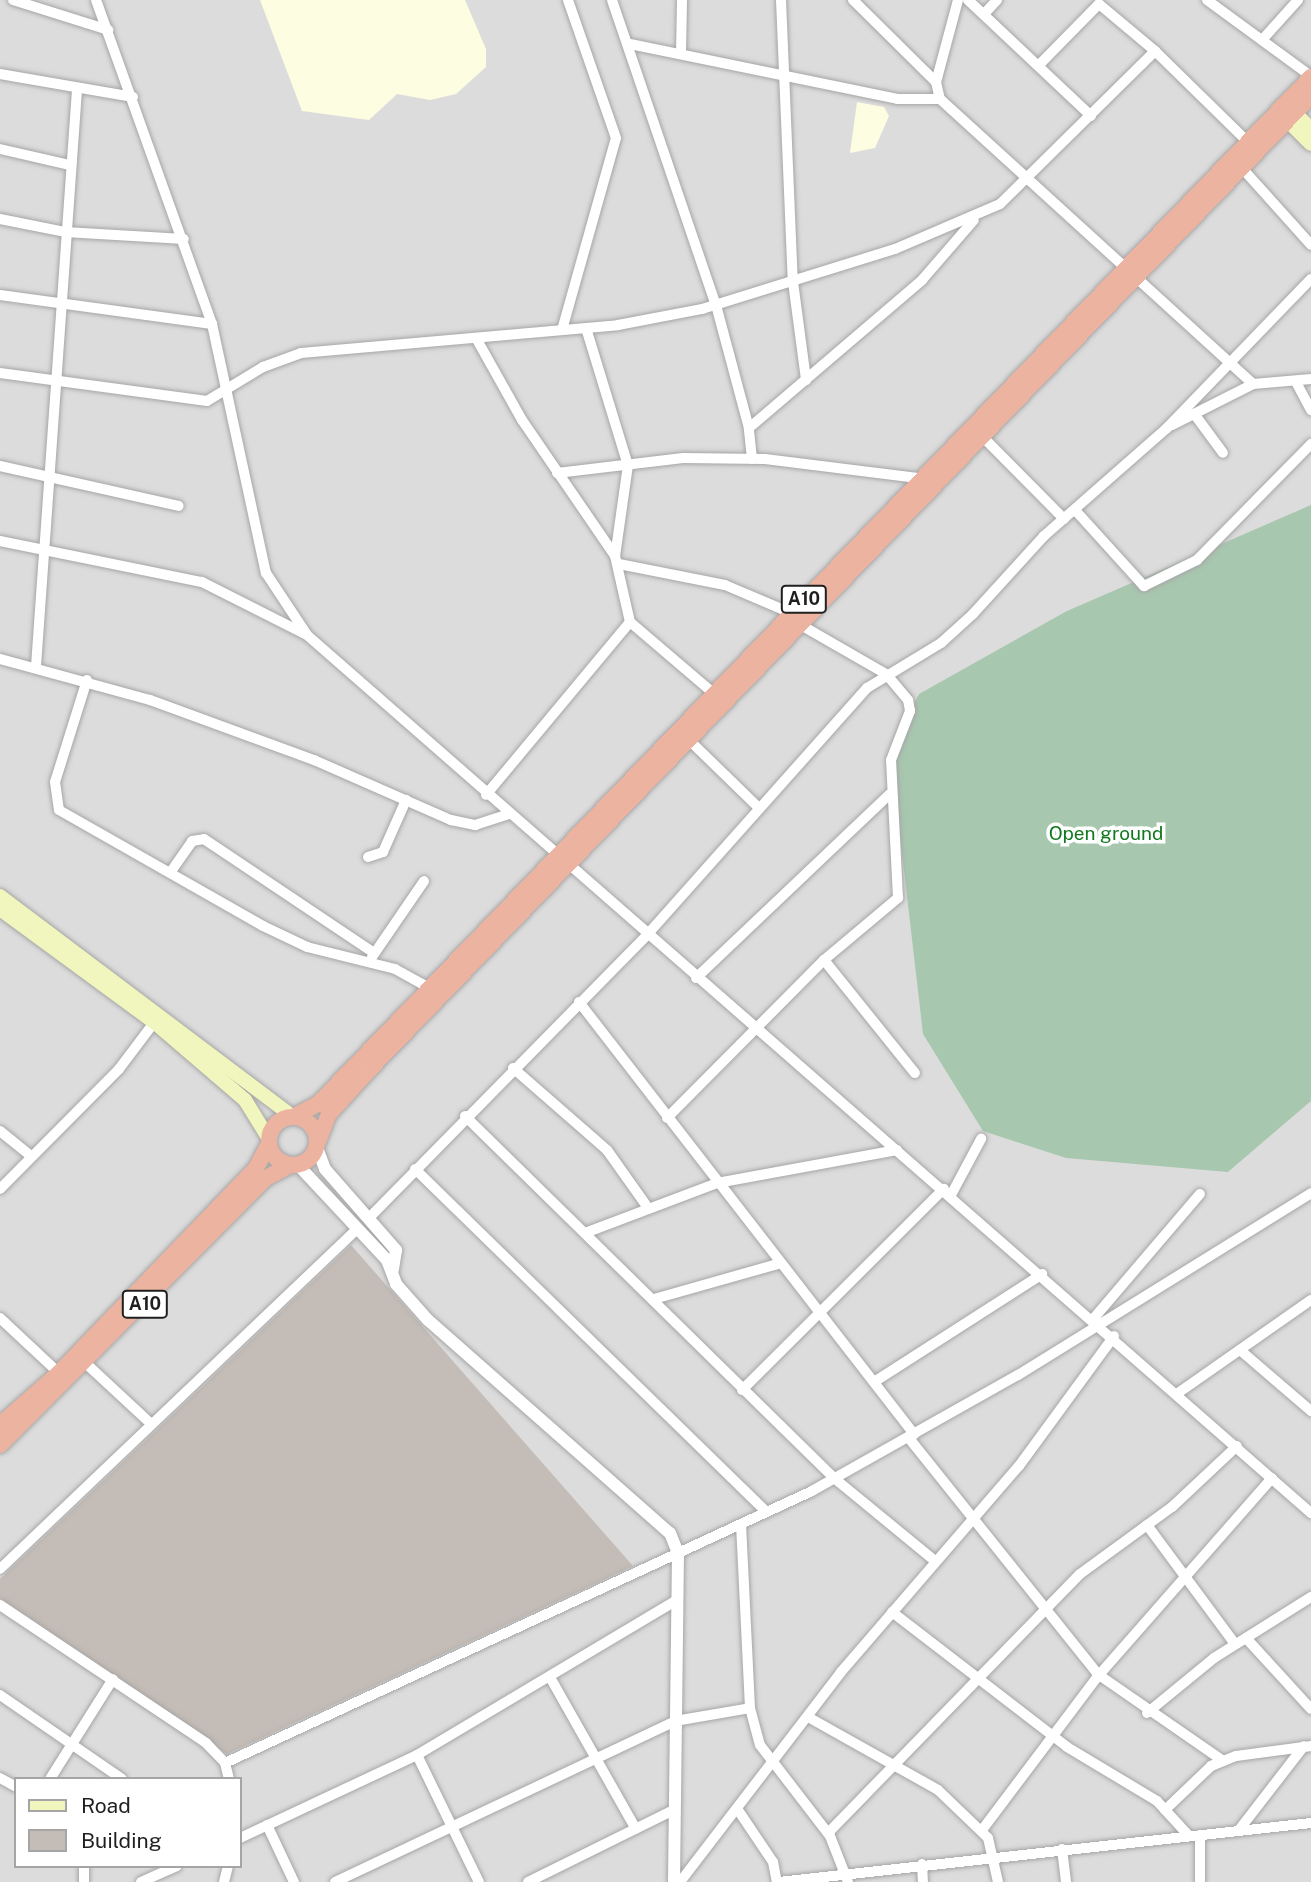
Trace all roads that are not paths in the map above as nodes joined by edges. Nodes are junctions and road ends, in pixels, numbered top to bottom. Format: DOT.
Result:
graph roads {
  1 [pos="13,0"];
  2 [pos="96,0"];
  3 [pos="568,0"];
  4 [pos="611,0"];
  5 [pos="682,0"];
  6 [pos="780,0"];
  7 [pos="853,0"];
  8 [pos="958,0"];
  9 [pos="968,0"];
  10 [pos="997,0"];
  11 [pos="1207,0"];
  12 [pos="1298,0"];
  13 [pos="984,14"];
  14 [pos="108,30"];
  15 [pos="1262,40"];
  16 [pos="630,44"];
  17 [pos="1155,51"];
  18 [pos="681,53"];
  19 [pos="1040,64"];
  20 [pos="782,73"];
  21 [pos="0,74"];
  22 [pos="1311,76"];
  23 [pos="936,82"];
  24 [pos="77,90"];
  25 [pos="1311,96"];
  26 [pos="133,97"];
  27 [pos="940,99"];
  28 [pos="1286,112"];
  29 [pos="1091,116"];
  30 [pos="1311,129"];
  31 [pos="1248,142"];
  32 [pos="1311,144"];
  33 [pos="0,149"];
  34 [pos="70,165"];
  35 [pos="1242,167"];
  36 [pos="1027,178"];
  37 [pos="977,216"];
  38 [pos="0,219"];
  39 [pos="65,232"];
  40 [pos="184,239"];
  41 [pos="1311,245"];
  42 [pos="1130,271"];
  43 [pos="1311,279"];
  44 [pos="793,282"];
  45 [pos="0,295"];
  46 [pos="716,305"];
  47 [pos="62,307"];
  48 [pos="212,324"];
  49 [pos="586,328"];
  50 [pos="562,330"];
  51 [pos="476,338"];
  52 [pos="1232,363"];
  53 [pos="0,373"];
  54 [pos="1311,379"];
  55 [pos="806,380"];
  56 [pos="1296,382"];
  57 [pos="60,383"];
  58 [pos="1254,384"];
  59 [pos="229,392"];
  60 [pos="1311,410"];
  61 [pos="1195,415"];
  62 [pos="748,428"];
  63 [pos="1167,428"];
  64 [pos="981,435"];
  65 [pos="1311,444"];
  66 [pos="1223,453"];
  67 [pos="752,459"];
  68 [pos="628,465"];
  69 [pos="0,466"];
  70 [pos="557,473"];
  71 [pos="52,477"];
  72 [pos="928,480"];
  73 [pos="179,506"];
  74 [pos="1075,510"];
  75 [pos="1064,519"];
  76 [pos="0,541"];
  77 [pos="46,549"];
  78 [pos="617,560"];
  79 [pos="794,619"];
  80 [pos="630,622"];
  81 [pos="307,635"];
  82 [pos="0,659"];
  83 [pos="36,667"];
  84 [pos="886,674"];
  85 [pos="87,680"];
  86 [pos="713,693"];
  87 [pos="687,738"];
  88 [pos="485,794"];
  89 [pos="890,794"];
  90 [pos="406,800"];
  91 [pos="758,807"];
  92 [pos="508,814"];
  93 [pos="368,857"];
  94 [pos="562,860"];
  95 [pos="172,870"];
  96 [pos="424,881"];
  97 [pos="0,897"];
  98 [pos="0,909"];
  99 [pos="646,936"];
  100 [pos="372,957"];
  101 [pos="824,960"];
  102 [pos="696,978"];
  103 [pos="428,987"];
  104 [pos="579,1002"];
  105 [pos="158,1018"];
  106 [pos="754,1027"];
  107 [pos="513,1068"];
  108 [pos="915,1073"];
  109 [pos="293,1116"];
  110 [pos="465,1116"];
  111 [pos="667,1118"];
  112 [pos="0,1131"];
  113 [pos="981,1139"];
  114 [pos="269,1142"];
  115 [pos="317,1145"];
  116 [pos="897,1150"];
  117 [pos="31,1156"];
  118 [pos="294,1165"];
  119 [pos="415,1170"];
  120 [pos="717,1183"];
  121 [pos="0,1189"];
  122 [pos="947,1192"];
  123 [pos="1311,1193"];
  124 [pos="1200,1194"];
  125 [pos="646,1205"];
  126 [pos="369,1218"];
  127 [pos="358,1228"];
  128 [pos="585,1233"];
  129 [pos="778,1264"];
  130 [pos="393,1270"];
  131 [pos="1042,1274"];
  132 [pos="654,1299"];
  133 [pos="1309,1306"];
  134 [pos="815,1312"];
  135 [pos="0,1318"];
  136 [pos="1098,1321"];
  137 [pos="1114,1336"];
  138 [pos="1240,1350"];
  139 [pos="82,1359"];
  140 [pos="64,1378"];
  141 [pos="874,1382"];
  142 [pos="742,1390"];
  143 [pos="1178,1393"];
  144 [pos="1311,1411"];
  145 [pos="0,1424"];
  146 [pos="151,1424"];
  147 [pos="911,1435"];
  148 [pos="0,1445"];
  149 [pos="1237,1446"];
  150 [pos="834,1478"];
  151 [pos="1272,1478"];
  152 [pos="766,1512"];
  153 [pos="1311,1513"];
  154 [pos="970,1520"];
  155 [pos="741,1524"];
  156 [pos="1147,1525"];
  157 [pos="678,1553"];
  158 [pos="935,1561"];
  159 [pos="0,1569"];
  160 [pos="1184,1576"];
  161 [pos="1311,1597"];
  162 [pos="675,1601"];
  163 [pos="0,1605"];
  164 [pos="1044,1611"];
  165 [pos="892,1612"];
  166 [pos="1246,1638"];
  167 [pos="1235,1644"];
  168 [pos="1099,1675"];
  169 [pos="113,1679"];
  170 [pos="551,1679"];
  171 [pos="977,1680"];
  172 [pos="0,1695"];
  173 [pos="750,1708"];
  174 [pos="1311,1709"];
  175 [pos="1147,1713"];
  176 [pos="808,1717"];
  177 [pos="674,1721"];
  178 [pos="1054,1737"];
  179 [pos="74,1745"];
  180 [pos="1308,1746"];
  181 [pos="417,1755"];
  182 [pos="598,1757"];
  183 [pos="1223,1761"];
  184 [pos="225,1763"];
  185 [pos="774,1766"];
  186 [pos="896,1766"];
  187 [pos="51,1777"];
  188 [pos="119,1777"];
  189 [pos="228,1777"];
  190 [pos="674,1810"];
  191 [pos="738,1810"];
  192 [pos="1165,1810"];
  193 [pos="1311,1823"];
  194 [pos="267,1825"];
  195 [pos="454,1825"];
  196 [pos="636,1829"];
  197 [pos="982,1830"];
  198 [pos="1240,1830"];
  199 [pos="828,1833"];
  200 [pos="1194,1835"];
  201 [pos="242,1837"];
  202 [pos="1062,1849"];
  203 [pos="995,1856"];
  204 [pos="922,1864"];
  205 [pos="173,1868"];
  206 [pos="847,1877"];
  207 [pos="147,1881"];
  208 [pos="294,1882"];
  209 [pos="335,1882"];
  210 [pos="479,1882"];
  211 [pos="528,1882"];
  212 [pos="674,1882"];
  213 [pos="680,1882"];
  214 [pos="778,1882"];
  215 [pos="923,1882"];
  216 [pos="998,1882"];
  217 [pos="1066,1882"];
  218 [pos="1200,1882"];
  1 -- 14 [label="street"];
  2 -- 14 [label="street"];
  3 -- 50 [label="street"];
  4 -- 16 [label="street"];
  5 -- 18 [label="street"];
  6 -- 20 [label="street"];
  7 -- 23 [label="street"];
  8 -- 23 [label="street"];
  9 -- 13 [label="street"];
  10 -- 13 [label="street"];
  11 -- 15 [label="street"];
  12 -- 15 [label="street"];
  13 -- 19 [label="street"];
  14 -- 26 [label="street"];
  15 -- 22 [label="street"];
  16 -- 18 [label="street"];
  16 -- 46 [label="street"];
  17 -- 19 [label="street"];
  17 -- 29 [label="street"];
  17 -- 31 [label="street"];
  18 -- 20 [label="street"];
  19 -- 29 [label="street"];
  20 -- 27 [label="street"];
  20 -- 44 [label="street"];
  21 -- 24 [label="street"];
  22 -- 28 [label="highway, A10"];
  23 -- 27 [label="street"];
  24 -- 26 [label="street"];
  24 -- 34 [label="street"];
  25 -- 28 [label="highway, A10"];
  26 -- 40 [label="street"];
  27 -- 36 [label="street"];
  28 -- 30 [label="main road"];
  28 -- 31 [label="highway, A10"];
  28 -- 32 [label="main road"];
  28 -- 35 [label="highway, A10"];
  29 -- 36 [label="street"];
  31 -- 42 [label="highway, A10"];
  33 -- 34 [label="street"];
  34 -- 39 [label="street"];
  35 -- 41 [label="street"];
  35 -- 42 [label="highway, A10"];
  36 -- 37 [label="street"];
  36 -- 42 [label="street"];
  37 -- 44 [label="street"];
  37 -- 55 [label="street"];
  38 -- 39 [label="street"];
  39 -- 40 [label="street"];
  39 -- 47 [label="street"];
  40 -- 48 [label="street"];
  42 -- 52 [label="street"];
  42 -- 64 [label="highway, A10"];
  42 -- 72 [label="highway, A10"];
  43 -- 52 [label="street"];
  44 -- 46 [label="street"];
  44 -- 55 [label="street"];
  45 -- 47 [label="street"];
  46 -- 49 [label="street"];
  46 -- 62 [label="street"];
  47 -- 48 [label="street"];
  47 -- 57 [label="street"];
  48 -- 59 [label="street"];
  49 -- 50 [label="street"];
  49 -- 68 [label="street"];
  50 -- 51 [label="street"];
  51 -- 59 [label="street"];
  51 -- 70 [label="street"];
  52 -- 58 [label="street"];
  52 -- 63 [label="street"];
  53 -- 57 [label="street"];
  54 -- 56 [label="street"];
  55 -- 62 [label="street"];
  56 -- 58 [label="street"];
  56 -- 60 [label="street"];
  57 -- 59 [label="street"];
  57 -- 71 [label="street"];
  58 -- 61 [label="street"];
  59 -- 81 [label="street"];
  61 -- 63 [label="street"];
  61 -- 66 [label="street"];
  62 -- 67 [label="street"];
  63 -- 74 [label="street"];
  64 -- 72 [label="highway, A10"];
  64 -- 75 [label="street"];
  65 -- 74 [label="street"];
  67 -- 68 [label="street"];
  67 -- 72 [label="street"];
  68 -- 70 [label="street"];
  68 -- 78 [label="street"];
  69 -- 71 [label="street"];
  70 -- 78 [label="street"];
  71 -- 73 [label="street"];
  71 -- 77 [label="street"];
  72 -- 79 [label="highway, A10"];
  74 -- 75 [label="street"];
  75 -- 84 [label="street"];
  76 -- 77 [label="street"];
  77 -- 81 [label="street"];
  77 -- 83 [label="street"];
  78 -- 79 [label="street"];
  78 -- 80 [label="street"];
  79 -- 84 [label="street"];
  79 -- 86 [label="highway, A10"];
  79 -- 87 [label="highway, A10"];
  80 -- 86 [label="street"];
  80 -- 88 [label="street"];
  81 -- 88 [label="street"];
  82 -- 83 [label="street"];
  83 -- 85 [label="street"];
  84 -- 89 [label="street"];
  84 -- 91 [label="street"];
  85 -- 90 [label="street"];
  85 -- 95 [label="street"];
  86 -- 94 [label="highway, A10"];
  87 -- 91 [label="street"];
  87 -- 94 [label="highway, A10"];
  88 -- 92 [label="street"];
  89 -- 101 [label="street"];
  89 -- 102 [label="street"];
  90 -- 92 [label="street"];
  90 -- 93 [label="street"];
  91 -- 99 [label="street"];
  92 -- 94 [label="street"];
  94 -- 99 [label="street"];
  94 -- 103 [label="highway, A10"];
  94 -- 115 [label="highway, A10"];
  95 -- 100 [label="street"];
  95 -- 100 [label="street"];
  96 -- 100 [label="street"];
  97 -- 105 [label="main road"];
  98 -- 105 [label="main road"];
  99 -- 102 [label="street"];
  99 -- 104 [label="street"];
  100 -- 103 [label="street"];
  101 -- 106 [label="street"];
  101 -- 108 [label="street"];
  102 -- 106 [label="street"];
  103 -- 109 [label="highway, A10"];
  104 -- 107 [label="street"];
  104 -- 111 [label="street"];
  105 -- 109 [label="main road"];
  105 -- 114 [label="main road"];
  105 -- 117 [label="street"];
  106 -- 111 [label="street"];
  106 -- 116 [label="street"];
  107 -- 110 [label="street"];
  107 -- 125 [label="street"];
  109 -- 114 [label="highway, A10"];
  109 -- 115 [label="highway"];
  110 -- 119 [label="street"];
  110 -- 128 [label="street"];
  111 -- 120 [label="street"];
  112 -- 117 [label="street"];
  113 -- 122 [label="street"];
  114 -- 118 [label="highway"];
  114 -- 139 [label="highway, A10"];
  115 -- 118 [label="highway, A10"];
  115 -- 126 [label="street"];
  116 -- 120 [label="street"];
  116 -- 122 [label="street"];
  117 -- 121 [label="street"];
  118 -- 127 [label="street"];
  118 -- 139 [label="highway, A10"];
  119 -- 126 [label="street"];
  119 -- 152 [label="street"];
  120 -- 125 [label="street"];
  120 -- 129 [label="street"];
  122 -- 131 [label="street"];
  122 -- 134 [label="street"];
  123 -- 136 [label="street"];
  124 -- 136 [label="street"];
  125 -- 128 [label="street"];
  126 -- 130 [label="street"];
  127 -- 130 [label="street"];
  127 -- 146 [label="street"];
  128 -- 132 [label="street"];
  129 -- 132 [label="street"];
  129 -- 134 [label="street"];
  130 -- 157 [label="street"];
  131 -- 136 [label="street"];
  131 -- 141 [label="street"];
  132 -- 142 [label="street"];
  133 -- 138 [label="street"];
  134 -- 141 [label="street"];
  134 -- 142 [label="street"];
  135 -- 140 [label="street"];
  136 -- 137 [label="street"];
  136 -- 147 [label="street"];
  137 -- 143 [label="street"];
  137 -- 154 [label="street"];
  138 -- 143 [label="street"];
  138 -- 144 [label="street"];
  139 -- 140 [label="highway, A10"];
  139 -- 146 [label="street"];
  140 -- 145 [label="highway, A10"];
  140 -- 148 [label="highway, A10"];
  141 -- 147 [label="street"];
  142 -- 150 [label="street"];
  143 -- 149 [label="street"];
  146 -- 159 [label="street"];
  147 -- 150 [label="street"];
  147 -- 154 [label="street"];
  149 -- 151 [label="street"];
  149 -- 156 [label="street"];
  150 -- 152 [label="street"];
  150 -- 158 [label="street"];
  151 -- 153 [label="street"];
  151 -- 160 [label="street"];
  152 -- 155 [label="street"];
  154 -- 158 [label="street"];
  154 -- 164 [label="street"];
  155 -- 157 [label="street"];
  155 -- 173 [label="street"];
  156 -- 160 [label="street"];
  156 -- 164 [label="street"];
  157 -- 162 [label="street"];
  157 -- 184 [label="street"];
  158 -- 165 [label="street"];
  160 -- 167 [label="street"];
  160 -- 168 [label="street"];
  161 -- 166 [label="street"];
  162 -- 170 [label="street"];
  162 -- 177 [label="street"];
  163 -- 169 [label="street"];
  164 -- 168 [label="street"];
  164 -- 171 [label="street"];
  165 -- 171 [label="street"];
  165 -- 176 [label="street"];
  166 -- 167 [label="street"];
  166 -- 174 [label="street"];
  167 -- 175 [label="street"];
  168 -- 175 [label="street"];
  168 -- 178 [label="street"];
  169 -- 179 [label="street"];
  169 -- 184 [label="street"];
  170 -- 181 [label="street"];
  170 -- 182 [label="street"];
  171 -- 178 [label="street"];
  171 -- 186 [label="street"];
  172 -- 179 [label="street"];
  173 -- 177 [label="street"];
  173 -- 185 [label="street"];
  175 -- 183 [label="street"];
  176 -- 185 [label="street"];
  176 -- 186 [label="street"];
  177 -- 182 [label="street"];
  177 -- 190 [label="street"];
  178 -- 192 [label="street"];
  178 -- 197 [label="street"];
  179 -- 187 [label="street"];
  179 -- 188 [label="street"];
  180 -- 183 [label="street"];
  180 -- 198 [label="street"];
  181 -- 194 [label="street"];
  181 -- 195 [label="street"];
  182 -- 195 [label="street"];
  182 -- 196 [label="street"];
  183 -- 192 [label="street"];
  184 -- 189 [label="street"];
  185 -- 191 [label="street"];
  185 -- 199 [label="street"];
  186 -- 197 [label="street"];
  186 -- 199 [label="street"];
  190 -- 196 [label="street"];
  190 -- 212 [label="street"];
  191 -- 213 [label="street"];
  191 -- 214 [label="street"];
  192 -- 200 [label="street"];
  193 -- 198 [label="street"];
  194 -- 201 [label="street"];
  194 -- 208 [label="street"];
  195 -- 209 [label="street"];
  195 -- 210 [label="street"];
  196 -- 211 [label="street"];
  197 -- 203 [label="street"];
  198 -- 200 [label="street"];
  199 -- 206 [label="street"];
  200 -- 202 [label="street"];
  200 -- 218 [label="street"];
  202 -- 203 [label="street"];
  202 -- 217 [label="street"];
  203 -- 204 [label="street"];
  203 -- 216 [label="street"];
  204 -- 206 [label="street"];
  204 -- 215 [label="street"];
  205 -- 207 [label="street"];
  206 -- 214 [label="street"];
}
